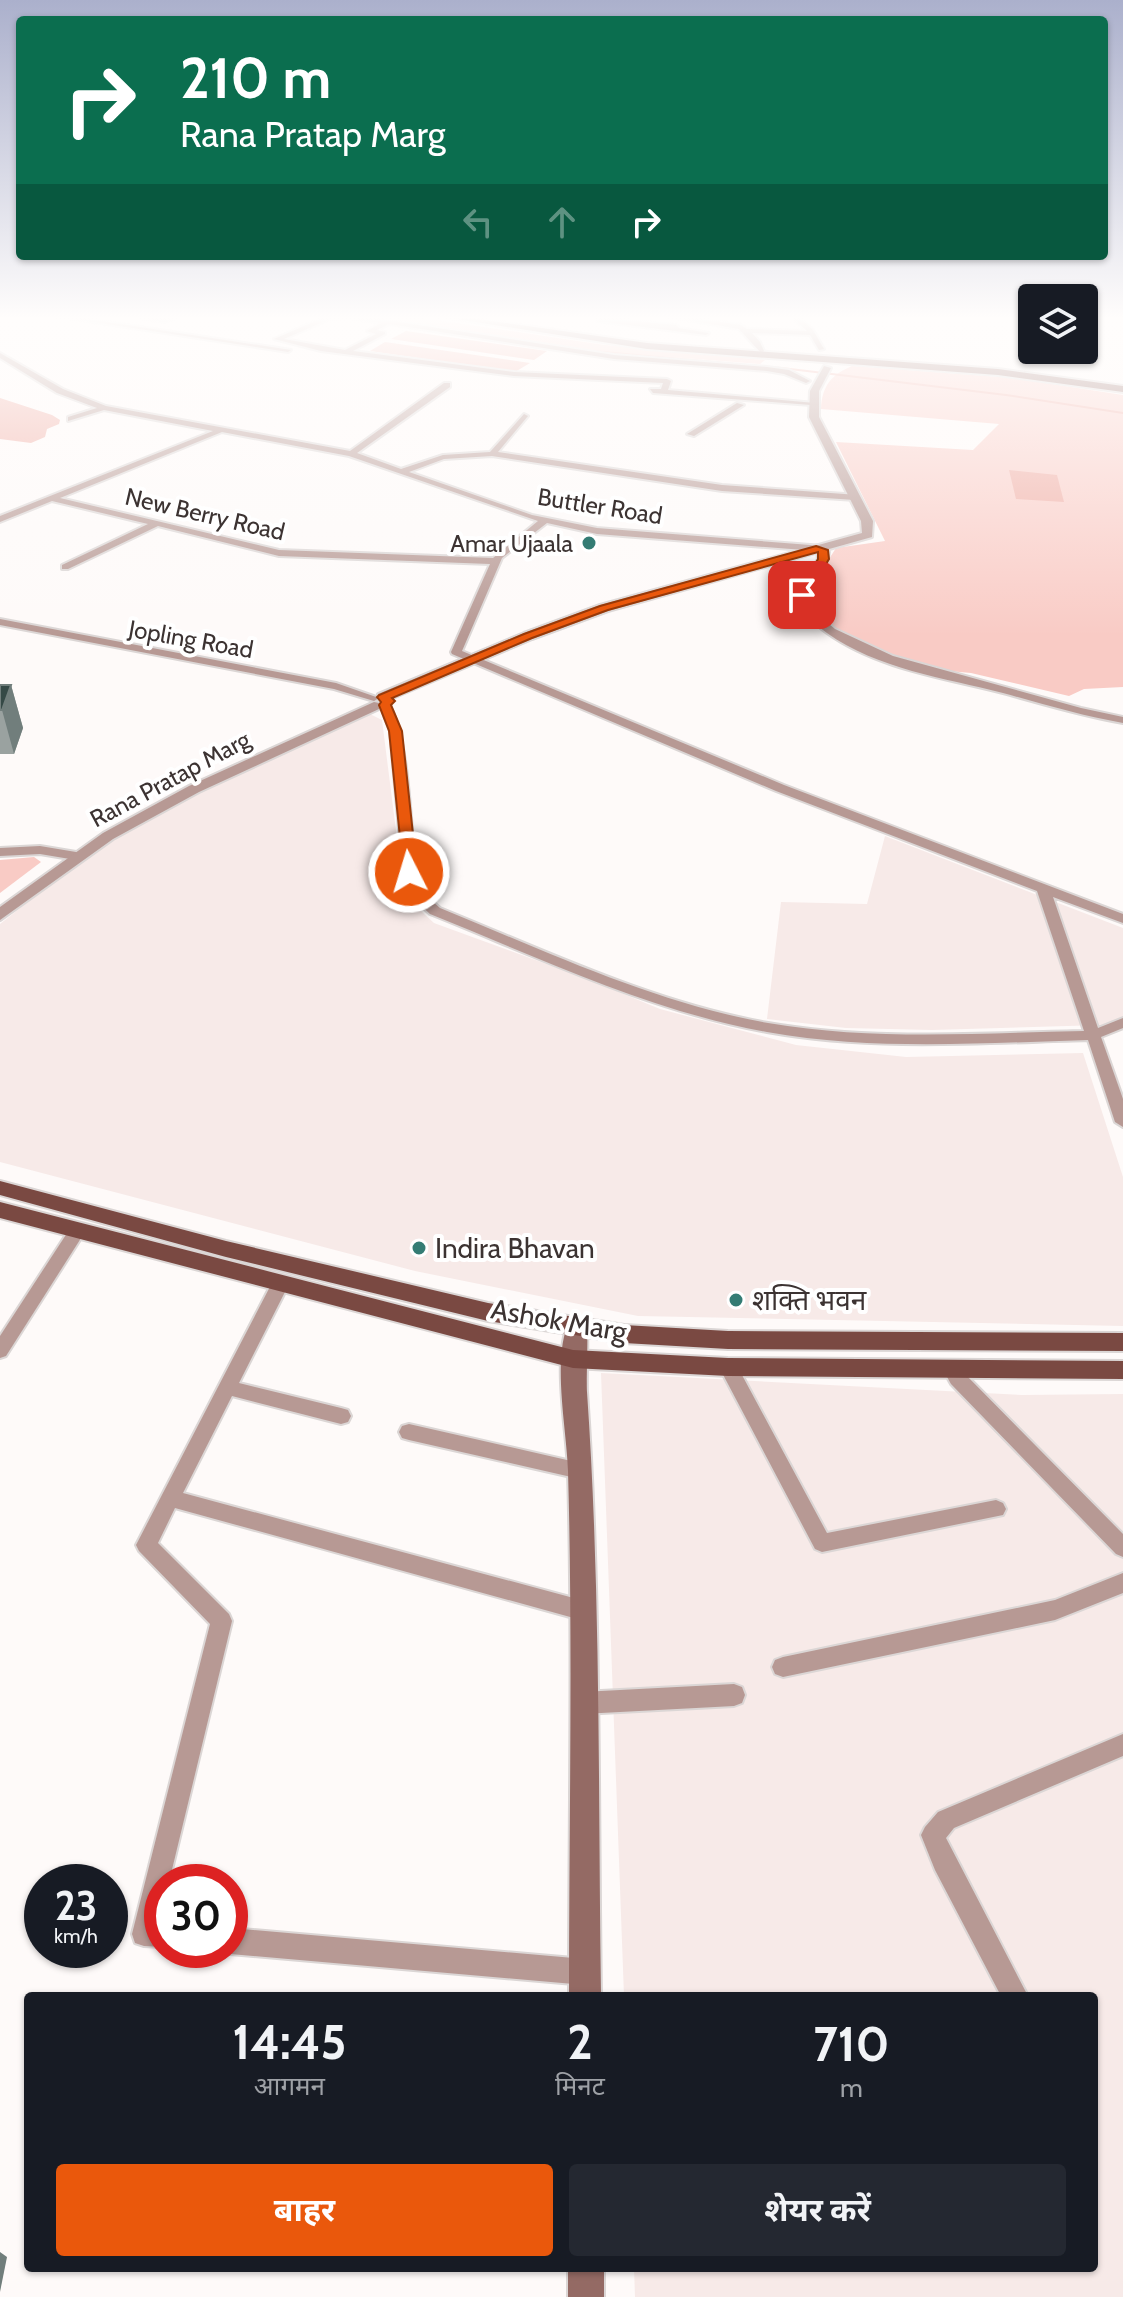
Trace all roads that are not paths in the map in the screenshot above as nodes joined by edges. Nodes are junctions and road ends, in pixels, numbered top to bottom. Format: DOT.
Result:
graph roads {
  1 [pos="184,422"];
  2 [pos="395,422"];
  3 [pos="519,422"];
  4 [pos="711,422"];
  5 [pos="817,422"];
  6 [pos="223,429"];
  7 [pos="691,434"];
  8 [pos="351,454"];
  9 [pos="492,454"];
  10 [pos="400,472"];
  11 [pos="855,497"];
  12 [pos="51,498"];
  13 [pos="0,519"];
  14 [pos="545,520"];
  15 [pos="156,524"];
  16 [pos="742,544"];
  17 [pos="820,548"];
  18 [pos="496,561"];
  19 [pos="765,563"];
  20 [pos="65,567"];
  21 [pos="0,622"];
  22 [pos="470,660"];
  23 [pos="377,701"];
  24 [pos="1123,720"];
  25 [pos="0,852"];
  26 [pos="71,855"];
  27 [pos="1043,888"];
  28 [pos="0,900"];
  29 [pos="0,915"];
  30 [pos="1123,919"];
  31 [pos="1123,1023"];
  32 [pos="1093,1035"];
  33 [pos="1105,1071"];
  34 [pos="1123,1074"];
  35 [pos="1123,1122"];
  36 [pos="0,1188"];
  37 [pos="0,1210"];
  38 [pos="77,1231"];
  39 [pos="280,1284"];
  40 [pos="578,1326"];
  41 [pos="1123,1342"];
  42 [pos="0,1351"];
  43 [pos="573,1359"];
  44 [pos="728,1367"];
  45 [pos="951,1368"];
  46 [pos="1123,1370"];
  47 [pos="225,1387"];
  48 [pos="341,1416"];
  49 [pos="409,1432"];
  50 [pos="580,1471"];
  51 [pos="169,1498"];
  52 [pos="996,1509"];
  53 [pos="1123,1548"];
  54 [pos="1123,1583"];
  55 [pos="581,1610"];
  56 [pos="783,1667"];
  57 [pos="734,1695"];
  58 [pos="582,1703"];
  59 [pos="1123,1745"];
  60 [pos="161,1864"];
  61 [pos="248,1943"];
  62 [pos="585,1984"];
  63 [pos="1013,1992"];
  64 [pos="586,2272"];
  65 [pos="586,2297"];
  1 -- 6 [label="street, Buttler Road"];
  2 -- 8 [label="street"];
  3 -- 9 [label="street"];
  4 -- 7 [label="street"];
  5 -- 11 [label="street, Rana Pratap Marg"];
  6 -- 8 [label="street, Buttler Road"];
  6 -- 12 [label="street"];
  8 -- 10 [label="street, Buttler Road"];
  9 -- 10 [label="street"];
  9 -- 11 [label="street"];
  10 -- 14 [label="street, Buttler Road"];
  11 -- 17 [label="street, Rana Pratap Marg"];
  12 -- 13 [label="street"];
  12 -- 15 [label="street, New Berry Road"];
  14 -- 16 [label="street, Buttler Road"];
  14 -- 18 [label="street"];
  15 -- 18 [label="street, New Berry Road"];
  15 -- 20 [label="street"];
  16 -- 17 [label="street, Buttler Road"];
  16 -- 19 [label="street"];
  17 -- 19 [label="street, Rana Pratap Marg"];
  17 -- 24 [label="street"];
  18 -- 22 [label="street"];
  19 -- 22 [label="street, Rana Pratap Marg"];
  21 -- 23 [label="street, Jopling Road"];
  22 -- 23 [label="street, Rana Pratap Marg"];
  22 -- 27 [label="street"];
  23 -- 26 [label="street, Rana Pratap Marg"];
  23 -- 32 [label="street"];
  25 -- 26 [label="street"];
  26 -- 28 [label="street, Rana Pratap Marg"];
  26 -- 29 [label="street, Rana Pratap Marg"];
  27 -- 30 [label="street"];
  27 -- 32 [label="street"];
  31 -- 32 [label="street"];
  32 -- 33 [label="street"];
  33 -- 34 [label="street"];
  33 -- 35 [label="street"];
  36 -- 40 [label="main road, Ashok Marg"];
  37 -- 38 [label="main road, Ashok Marg"];
  38 -- 39 [label="main road, Ashok Marg"];
  38 -- 42 [label="street"];
  39 -- 43 [label="main road, Ashok Marg"];
  39 -- 47 [label="street"];
  40 -- 41 [label="main road, Ashok Marg"];
  40 -- 43 [label="main road"];
  43 -- 44 [label="main road, Ashok Marg"];
  43 -- 50 [label="main road"];
  44 -- 45 [label="main road, Ashok Marg"];
  44 -- 52 [label="street"];
  45 -- 46 [label="main road, Ashok Marg"];
  45 -- 53 [label="street"];
  47 -- 48 [label="street"];
  47 -- 51 [label="street"];
  49 -- 50 [label="street"];
  50 -- 55 [label="main road"];
  51 -- 55 [label="street"];
  51 -- 60 [label="street"];
  54 -- 56 [label="street"];
  55 -- 58 [label="main road"];
  57 -- 58 [label="street"];
  58 -- 62 [label="main road"];
  59 -- 63 [label="street"];
  61 -- 62 [label="street"];
  64 -- 65 [label="main road"];
}
